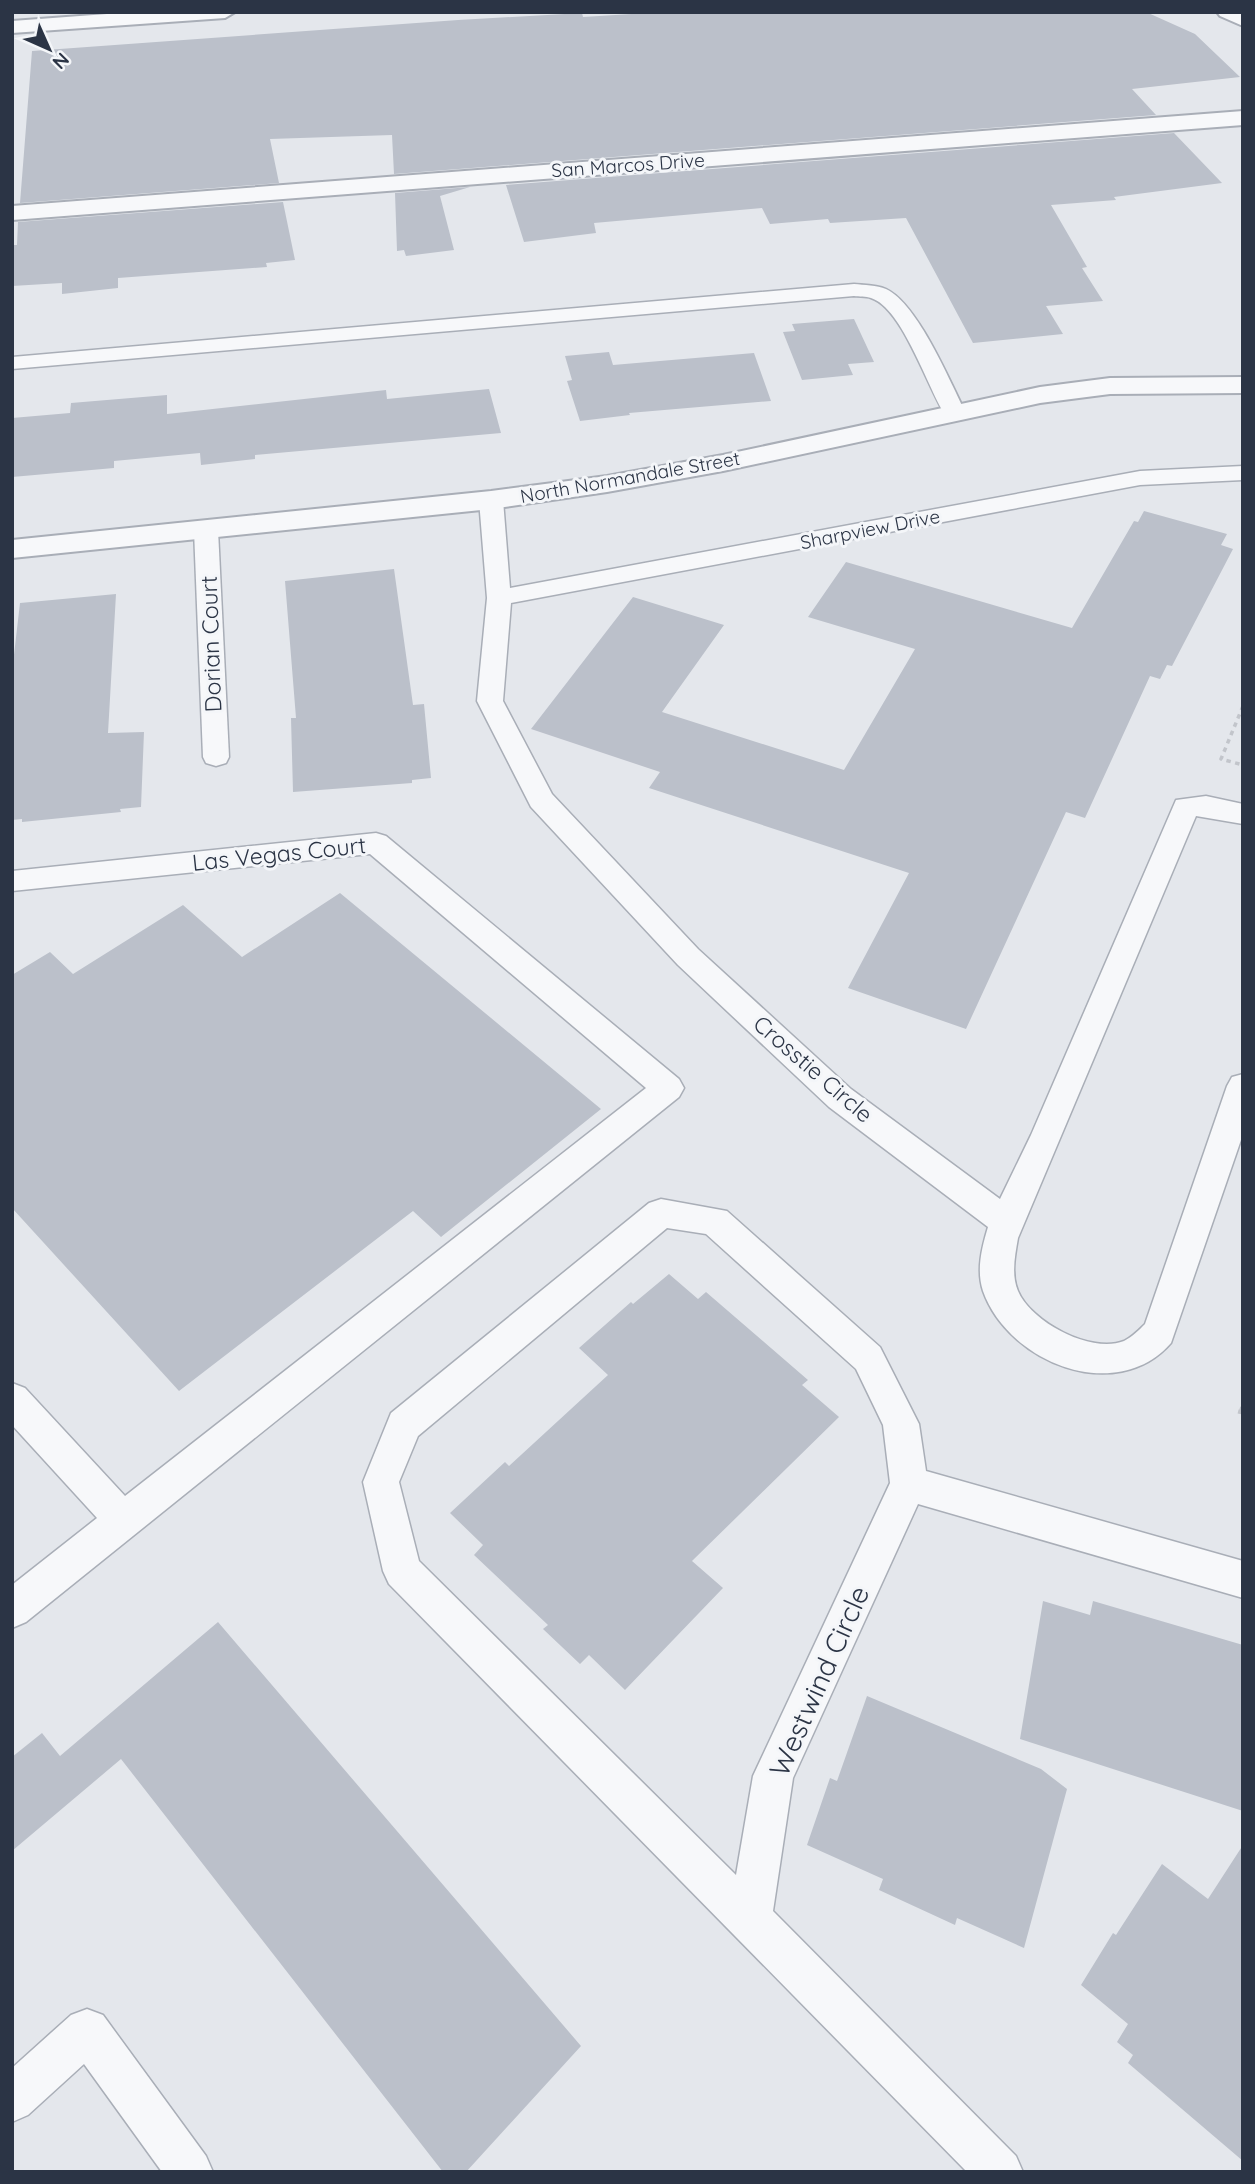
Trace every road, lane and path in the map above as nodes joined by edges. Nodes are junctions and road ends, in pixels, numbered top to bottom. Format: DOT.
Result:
graph roads {
  1 [pos="225,12"];
  2 [pos="1227,12"];
  3 [pos="1243,20"];
  4 [pos="12,27"];
  5 [pos="1243,118"];
  6 [pos="12,213"];
  7 [pos="12,363"];
  8 [pos="1243,384"];
  9 [pos="956,412"];
  10 [pos="1243,473"];
  11 [pos="491,500"];
  12 [pos="206,530"];
  13 [pos="12,549"];
  14 [pos="499,598"];
  15 [pos="1243,706"];
  16 [pos="216,757"];
  17 [pos="1243,765"];
  18 [pos="1243,814"];
  19 [pos="12,881"];
  20 [pos="1243,1086"];
  21 [pos="1005,1221"];
  22 [pos="12,1399"];
  23 [pos="1243,1405"];
  24 [pos="1240,1414"];
  25 [pos="909,1484"];
  26 [pos="123,1520"];
  27 [pos="1243,1580"];
  28 [pos="12,1609"];
  29 [pos="750,1919"];
  30 [pos="12,2099"];
  31 [pos="190,2172"];
  32 [pos="1000,2172"];
  1 -- 4 [label="street"];
  2 -- 3 [label="street"];
  5 -- 6 [label="street, San Marcos Drive"];
  7 -- 9 [label="lane"];
  8 -- 9 [label="street, North Normandale Street"];
  9 -- 11 [label="street, North Normandale Street"];
  10 -- 14 [label="lane, Sharpview Drive"];
  11 -- 12 [label="street, North Normandale Street"];
  11 -- 14 [label="lane, Crosstie Circle"];
  12 -- 13 [label="street, North Normandale Street"];
  12 -- 16 [label="lane, Dorian Court"];
  14 -- 21 [label="lane, Crosstie Circle"];
  15 -- 17 [label="path"];
  18 -- 21 [label="lane"];
  19 -- 26 [label="lane, Las Vegas Court"];
  20 -- 21 [label="lane"];
  22 -- 26 [label="lane"];
  23 -- 24 [label="path"];
  25 -- 27 [label="lane"];
  25 -- 29 [label="lane, Westwind Circle"];
  25 -- 29 [label="lane"];
  26 -- 28 [label="lane"];
  29 -- 32 [label="lane"];
  30 -- 31 [label="lane"];
}
